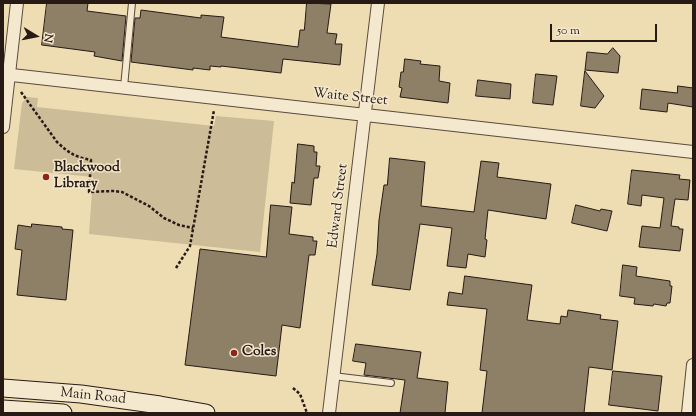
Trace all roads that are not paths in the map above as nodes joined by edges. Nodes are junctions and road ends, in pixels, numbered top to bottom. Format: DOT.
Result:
graph roads {
  1 [pos="17,3"];
  2 [pos="132,3"];
  3 [pos="378,3"];
  4 [pos="6,74"];
  5 [pos="124,88"];
  6 [pos="365,115"];
  7 [pos="3,127"];
  8 [pos="693,152"];
  9 [pos="693,365"];
  10 [pos="334,376"];
  11 [pos="391,383"];
  12 [pos="3,388"];
  13 [pos="3,409"];
  14 [pos="64,413"];
  15 [pos="206,413"];
  16 [pos="329,413"];
  17 [pos="688,413"];
  1 -- 4 [label="street"];
  2 -- 5 [label="lane"];
  3 -- 6 [label="street, Edward Street"];
  4 -- 5 [label="street, Waite Street"];
  4 -- 7 [label="street"];
  5 -- 6 [label="street, Waite Street"];
  6 -- 8 [label="street, Waite Street"];
  6 -- 10 [label="street, Edward Street"];
  9 -- 17 [label="street"];
  10 -- 11 [label="lane"];
  10 -- 16 [label="street, Edward Street"];
  12 -- 15 [label="main road, Main Road"];
  13 -- 14 [label="main road, Main Road"];
}
